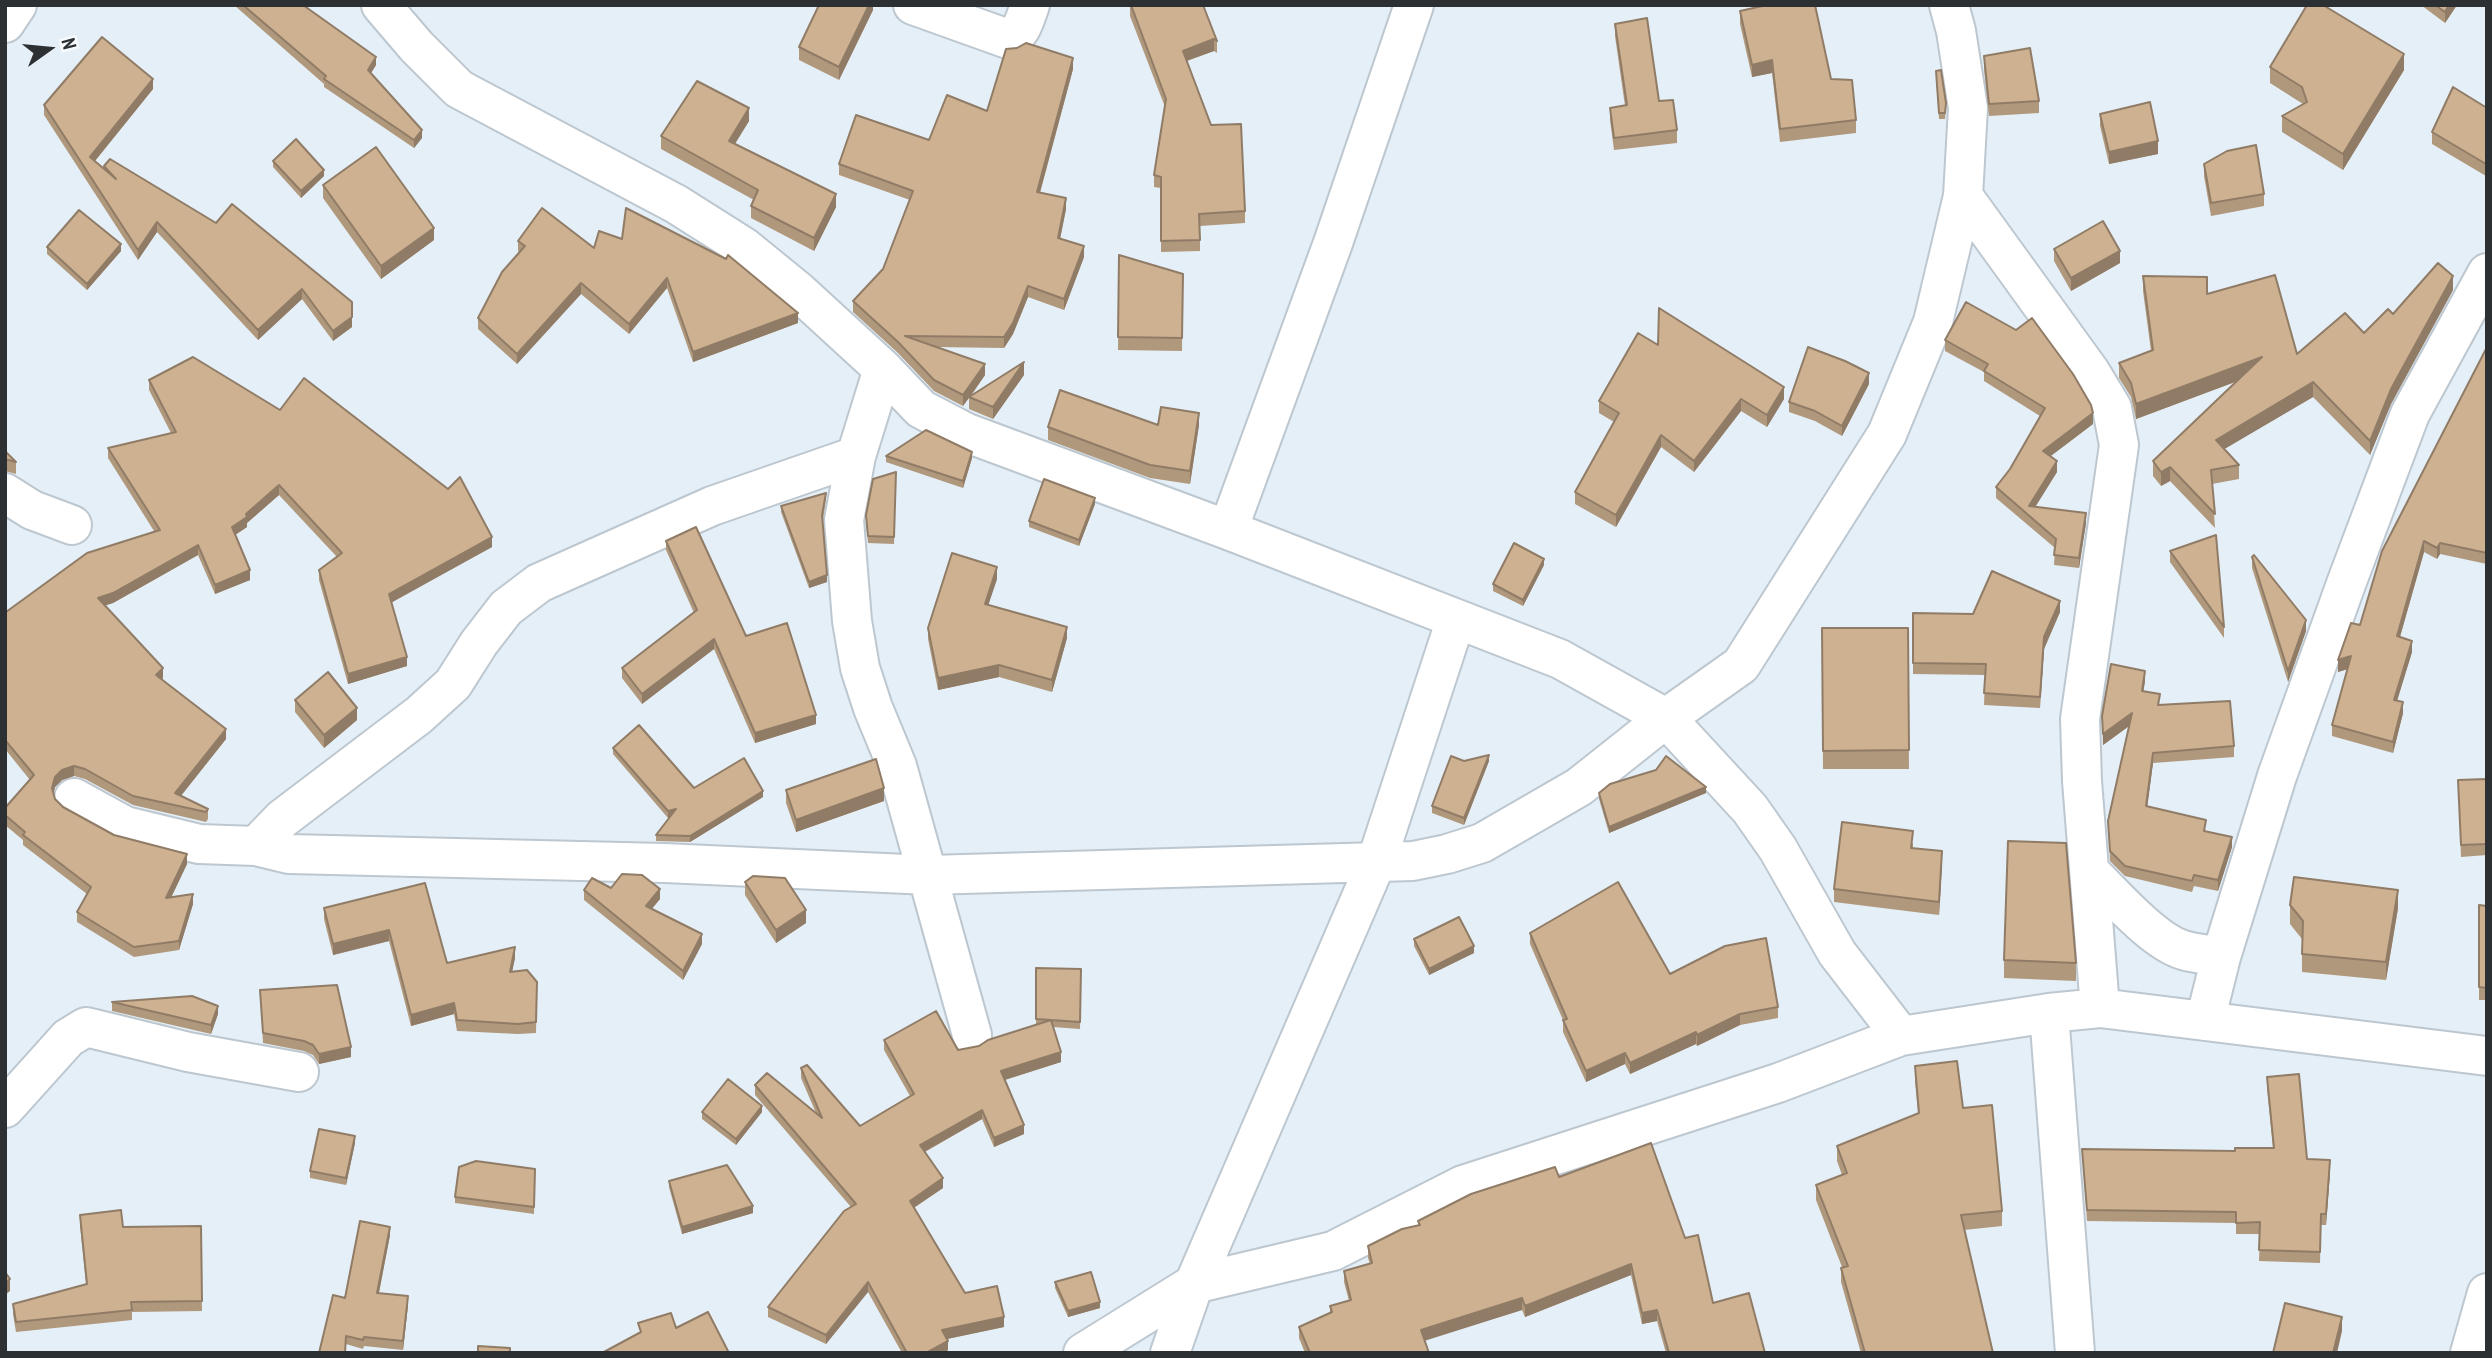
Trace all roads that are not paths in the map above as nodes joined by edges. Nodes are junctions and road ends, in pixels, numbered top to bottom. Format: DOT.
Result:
graph roads {
  1 [pos="17,5"];
  2 [pos="382,5"];
  3 [pos="913,5"];
  4 [pos="1030,5"];
  5 [pos="1414,5"];
  6 [pos="1949,5"];
  7 [pos="5,23"];
  8 [pos="1963,196"];
  9 [pos="2487,273"];
  10 [pos="883,369"];
  11 [pos="856,456"];
  12 [pos="5,493"];
  13 [pos="72,525"];
  14 [pos="1228,530"];
  15 [pos="1456,619"];
  16 [pos="1666,718"];
  17 [pos="74,798"];
  18 [pos="256,846"];
  19 [pos="1376,863"];
  20 [pos="2090,872"];
  21 [pos="929,875"];
  22 [pos="2221,957"];
  23 [pos="2100,1008"];
  24 [pos="2049,1013"];
  25 [pos="2204,1021"];
  26 [pos="972,1035"];
  27 [pos="1901,1036"];
  28 [pos="2487,1056"];
  29 [pos="299,1072"];
  30 [pos="5,1108"];
  31 [pos="1194,1284"];
  32 [pos="2487,1293"];
  33 [pos="1083,1353"];
  34 [pos="1170,1353"];
  35 [pos="2076,1353"];
  36 [pos="2470,1353"];
  1 -- 7 [label="street"];
  2 -- 10 [label="street"];
  3 -- 4 [label="street"];
  5 -- 14 [label="street"];
  6 -- 8 [label="street"];
  8 -- 16 [label="street"];
  8 -- 20 [label="street"];
  9 -- 22 [label="street"];
  10 -- 11 [label="street"];
  10 -- 14 [label="street"];
  11 -- 18 [label="street"];
  11 -- 21 [label="street"];
  12 -- 13 [label="street"];
  14 -- 15 [label="street"];
  15 -- 16 [label="street"];
  15 -- 19 [label="street"];
  16 -- 19 [label="street"];
  16 -- 27 [label="street"];
  17 -- 18 [label="street"];
  18 -- 21 [label="street"];
  19 -- 21 [label="street"];
  19 -- 31 [label="street"];
  20 -- 22 [label="street"];
  20 -- 23 [label="street"];
  21 -- 26 [label="street"];
  22 -- 25 [label="street"];
  23 -- 24 [label="street"];
  23 -- 25 [label="street"];
  24 -- 27 [label="street"];
  24 -- 35 [label="street"];
  25 -- 28 [label="street"];
  27 -- 31 [label="street"];
  29 -- 30 [label="street"];
  31 -- 33 [label="street"];
  31 -- 34 [label="street"];
  32 -- 36 [label="street"];
}
